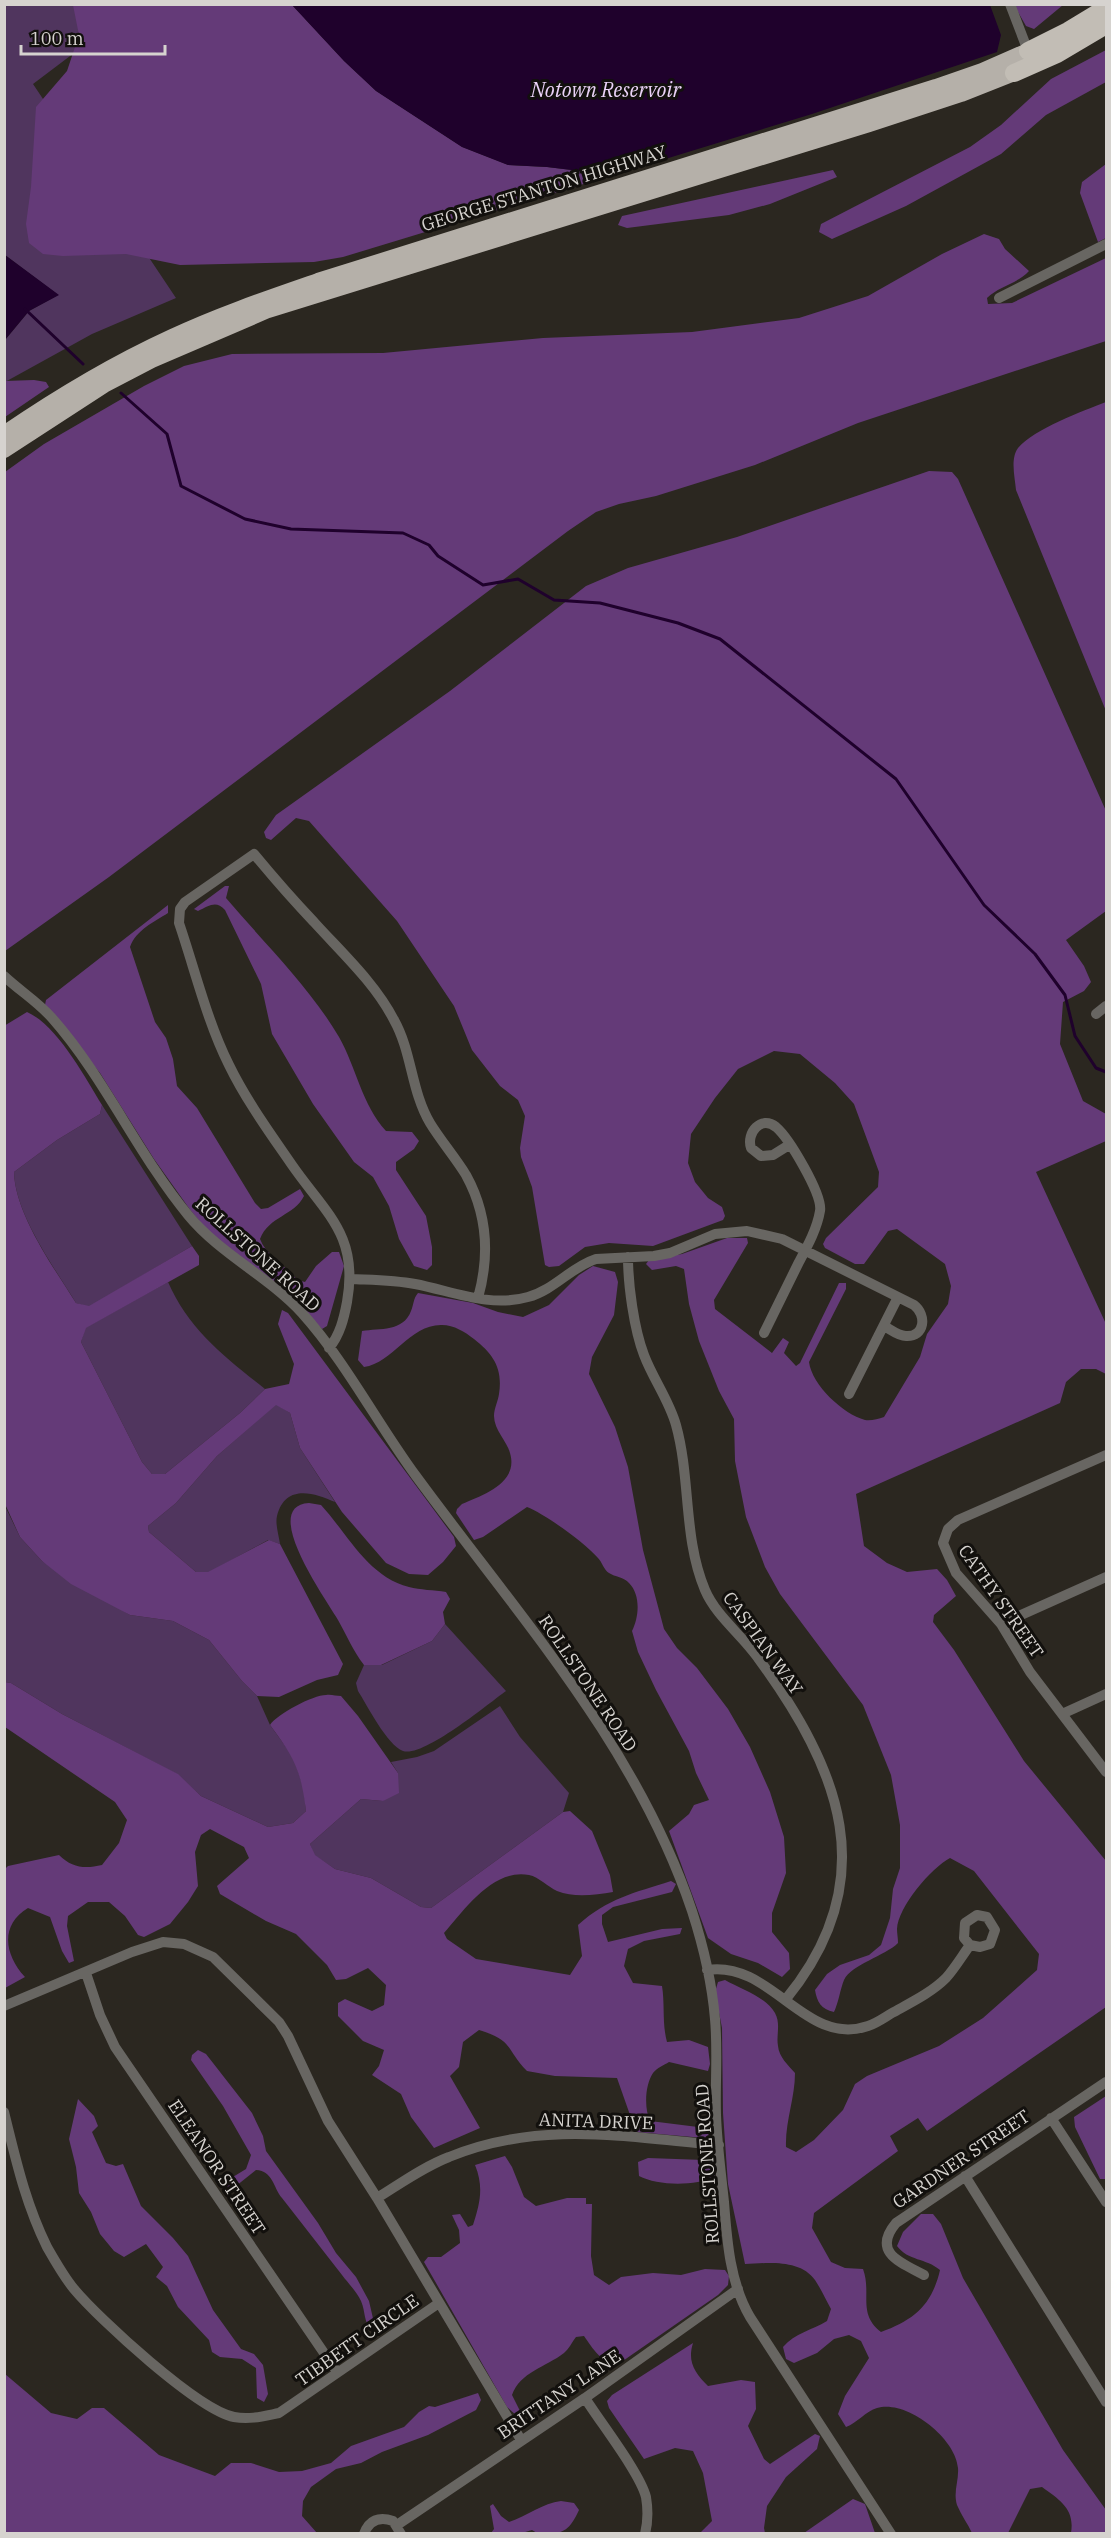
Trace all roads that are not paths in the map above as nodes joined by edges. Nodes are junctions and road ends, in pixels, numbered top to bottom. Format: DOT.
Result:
graph roads {
  1 [pos="1010,4"];
  2 [pos="1107,8"];
  3 [pos="1107,25"];
  4 [pos="1028,51"];
  5 [pos="1014,74"];
  6 [pos="1107,244"];
  7 [pos="999,298"];
  8 [pos="4,434"];
  9 [pos="4,450"];
  10 [pos="4,976"];
  11 [pos="1107,1006"];
  12 [pos="1096,1014"];
  13 [pos="789,1145"];
  14 [pos="805,1250"];
  15 [pos="628,1257"];
  16 [pos="351,1279"];
  17 [pos="898,1297"];
  18 [pos="478,1298"];
  19 [pos="884,1326"];
  20 [pos="764,1333"];
  21 [pos="329,1348"];
  22 [pos="849,1394"];
  23 [pos="1107,1455"];
  24 [pos="1107,1577"];
  25 [pos="1001,1624"];
  26 [pos="1107,1694"];
  27 [pos="1062,1714"];
  28 [pos="1107,1772"];
  29 [pos="970,1945"];
  30 [pos="707,1970"];
  31 [pos="86,1972"];
  32 [pos="786,1999"];
  33 [pos="4,2006"];
  34 [pos="1107,2082"];
  35 [pos="4,2112"];
  36 [pos="1051,2118"];
  37 [pos="719,2145"];
  38 [pos="965,2176"];
  39 [pos="1105,2197"];
  40 [pos="377,2198"];
  41 [pos="924,2275"];
  42 [pos="738,2289"];
  43 [pos="439,2303"];
  44 [pos="338,2372"];
  45 [pos="585,2398"];
  46 [pos="1107,2402"];
  47 [pos="521,2440"];
  48 [pos="399,2529"];
  49 [pos="364,2534"];
  50 [pos="645,2534"];
  51 [pos="891,2534"];
  1 -- 4 [label="street"];
  2 -- 4 [label="highway, GEORGE STANTON HIGHWAY"];
  3 -- 5 [label="highway, GEORGE STANTON HIGHWAY"];
  4 -- 8 [label="highway, GEORGE STANTON HIGHWAY"];
  5 -- 9 [label="highway, GEORGE STANTON HIGHWAY"];
  6 -- 7 [label="street"];
  10 -- 21 [label="street, ROLLSTONE ROAD"];
  11 -- 12 [label="street"];
  13 -- 14 [label="street"];
  14 -- 15 [label="street"];
  14 -- 17 [label="street"];
  14 -- 20 [label="street"];
  15 -- 18 [label="street"];
  15 -- 32 [label="street, CASPIAN WAY"];
  16 -- 18 [label="street"];
  16 -- 18 [label="street"];
  16 -- 21 [label="street"];
  17 -- 19 [label="street"];
  17 -- 19 [label="street"];
  19 -- 22 [label="street"];
  21 -- 30 [label="street, ROLLSTONE ROAD"];
  23 -- 25 [label="street, CATHY STREET"];
  24 -- 25 [label="street"];
  25 -- 27 [label="street, CATHY STREET"];
  26 -- 27 [label="street"];
  27 -- 28 [label="street, CATHY STREET"];
  29 -- 32 [label="street"];
  30 -- 32 [label="street"];
  30 -- 37 [label="street, ROLLSTONE ROAD"];
  31 -- 33 [label="street, TIBBETT CIRCLE"];
  31 -- 40 [label="street, TIBBETT CIRCLE"];
  31 -- 44 [label="street, ELEANOR STREET"];
  34 -- 36 [label="street, GARDNER STREET"];
  35 -- 44 [label="street, TIBBETT CIRCLE"];
  36 -- 38 [label="street, GARDNER STREET"];
  36 -- 39 [label="street"];
  37 -- 40 [label="street, ANITA DRIVE"];
  37 -- 42 [label="street, ROLLSTONE ROAD"];
  38 -- 41 [label="street, GARDNER STREET"];
  38 -- 46 [label="street"];
  40 -- 43 [label="street, TIBBETT CIRCLE"];
  42 -- 45 [label="street, BRITTANY LANE"];
  42 -- 51 [label="street, ROLLSTONE ROAD"];
  43 -- 44 [label="street, TIBBETT CIRCLE"];
  43 -- 47 [label="street"];
  45 -- 47 [label="street, BRITTANY LANE"];
  45 -- 50 [label="street"];
  47 -- 48 [label="street, BRITTANY LANE"];
  48 -- 49 [label="street, BRITTANY LANE"];
}
